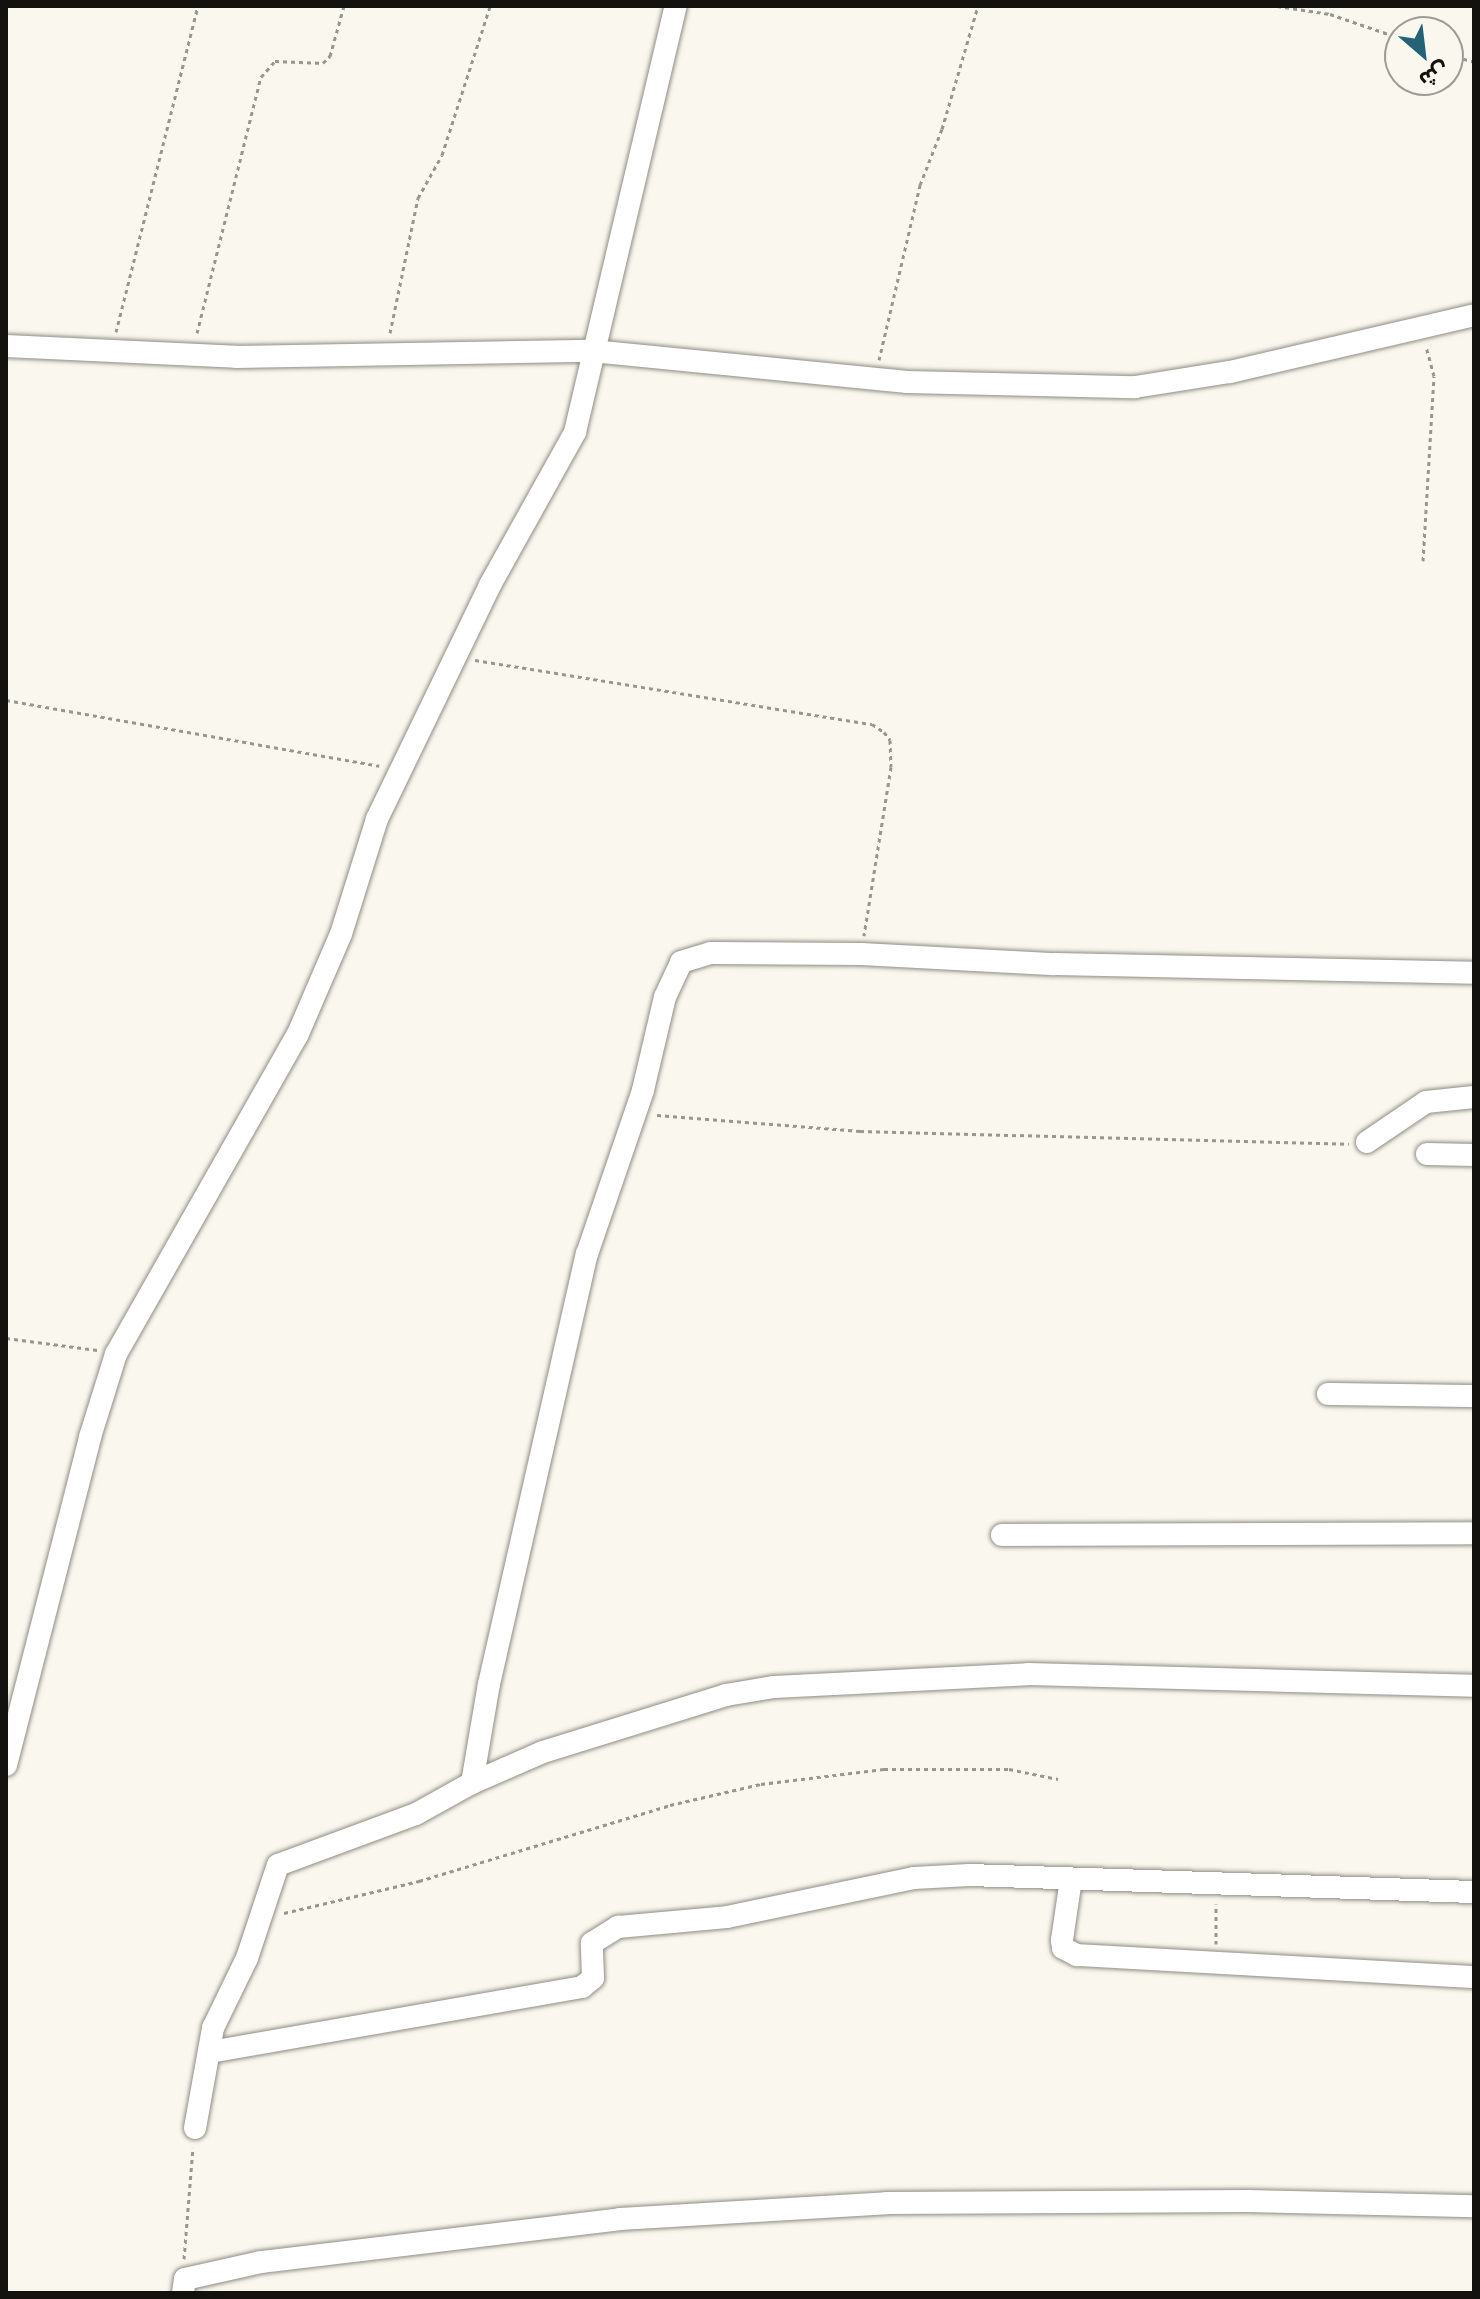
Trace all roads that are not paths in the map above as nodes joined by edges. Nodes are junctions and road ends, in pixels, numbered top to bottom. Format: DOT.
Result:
graph roads {
  1 [pos="676,6"];
  2 [pos="1474,315"];
  3 [pos="6,346"];
  4 [pos="592,351"];
  5 [pos="1474,973"];
  6 [pos="1474,1097"];
  7 [pos="1367,1142"];
  8 [pos="1427,1154"];
  9 [pos="1474,1155"];
  10 [pos="1328,1394"];
  11 [pos="1474,1396"];
  12 [pos="1474,1533"];
  13 [pos="1002,1535"];
  14 [pos="1474,1686"];
  15 [pos="6,1765"];
  16 [pos="472,1783"];
  17 [pos="1071,1879"];
  18 [pos="1474,1892"];
  19 [pos="1474,1977"];
  20 [pos="210,2052"];
  21 [pos="195,2128"];
  22 [pos="1474,2206"];
  23 [pos="184,2286"];
  1 -- 4 [label="street"];
  2 -- 4 [label="street"];
  3 -- 4 [label="street"];
  4 -- 15 [label="street"];
  5 -- 16 [label="street"];
  6 -- 7 [label="street"];
  8 -- 9 [label="street"];
  10 -- 11 [label="street"];
  12 -- 13 [label="street"];
  14 -- 16 [label="street"];
  16 -- 20 [label="street"];
  17 -- 18 [label="street"];
  17 -- 19 [label="street"];
  17 -- 20 [label="street"];
  20 -- 21 [label="street"];
  22 -- 23 [label="street"];
}
